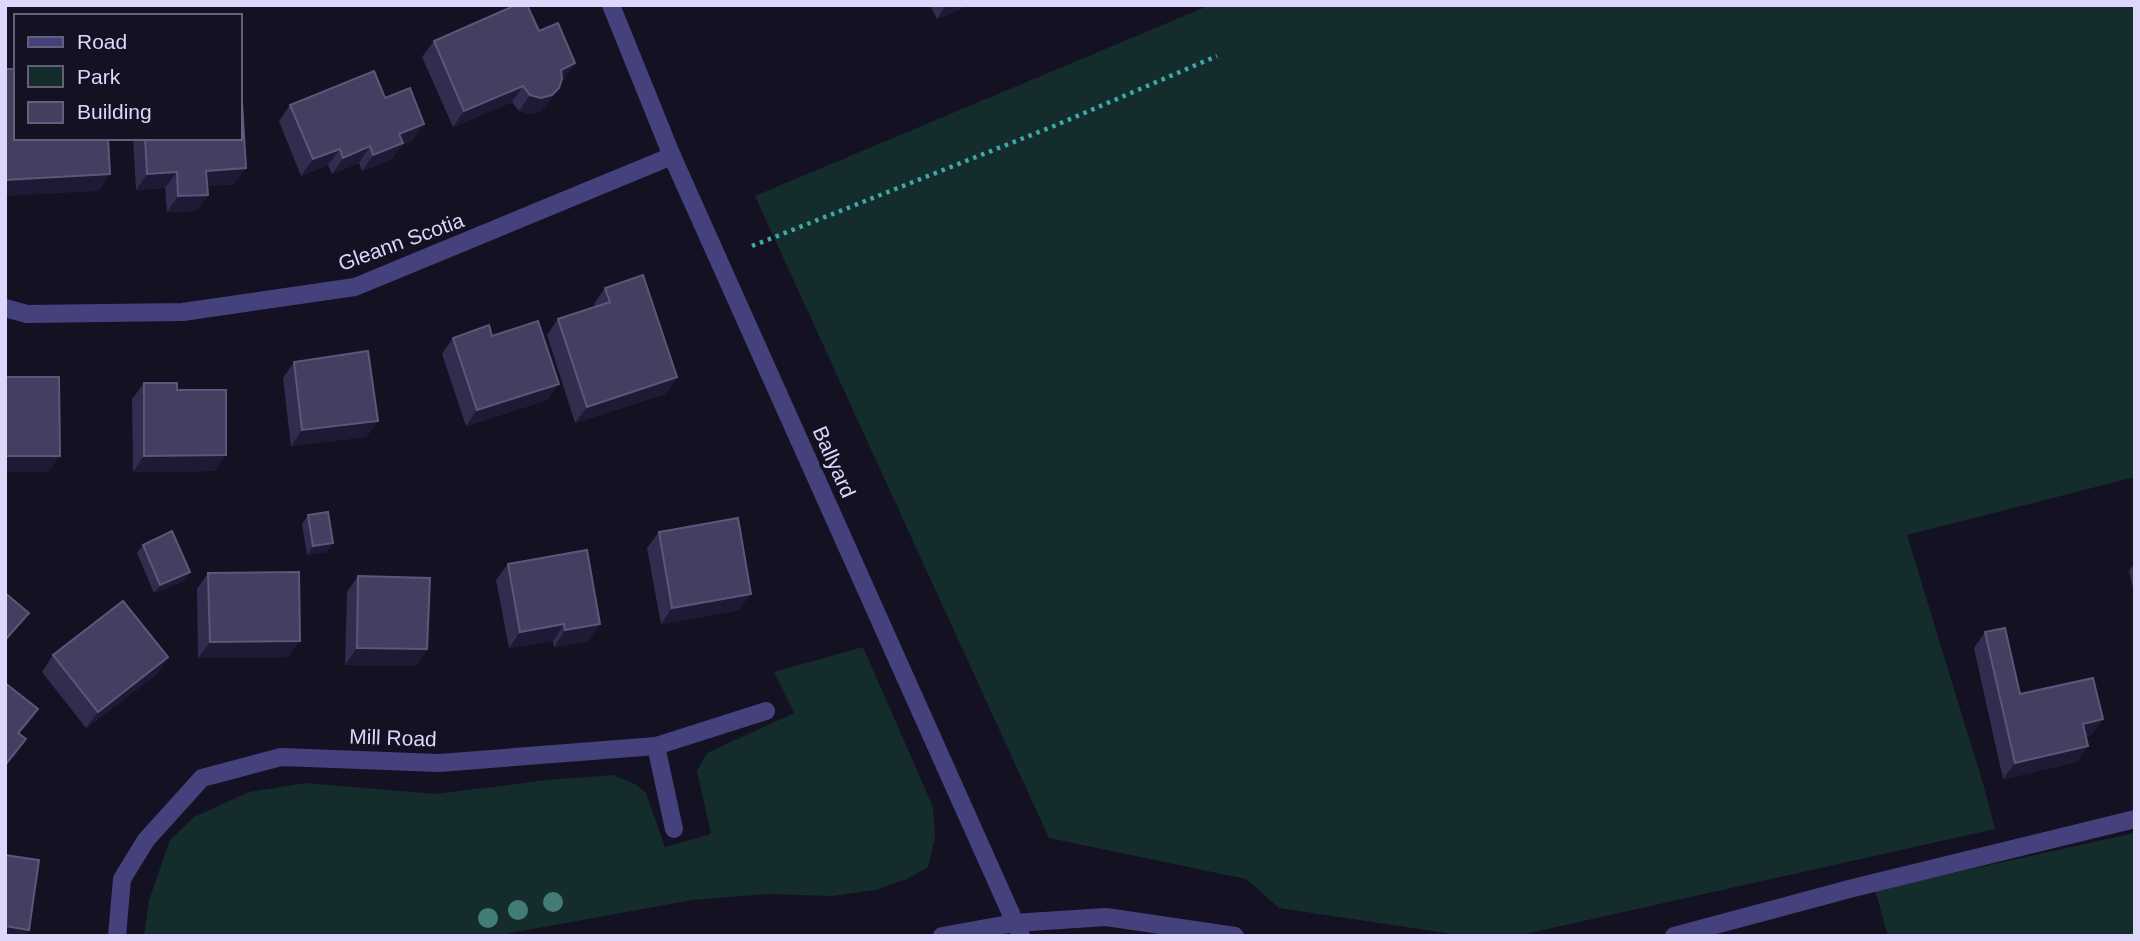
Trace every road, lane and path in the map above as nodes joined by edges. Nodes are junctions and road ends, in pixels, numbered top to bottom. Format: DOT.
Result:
graph roads {
  1 [pos="611,5"];
  2 [pos="1217,56"];
  3 [pos="672,156"];
  4 [pos="719,259"];
  5 [pos="5,308"];
  6 [pos="766,711"];
  7 [pos="656,746"];
  8 [pos="2135,819"];
  9 [pos="674,829"];
  10 [pos="1018,929"];
  11 [pos="117,936"];
  12 [pos="942,936"];
  13 [pos="1236,936"];
  14 [pos="1674,936"];
  1 -- 3 [label="street, Ballyard"];
  2 -- 4 [label="path"];
  3 -- 4 [label="street, Ballyard"];
  3 -- 5 [label="street, Gleann Scotia"];
  4 -- 10 [label="street, Ballyard"];
  6 -- 7 [label="street, Mill Road"];
  7 -- 9 [label="street"];
  7 -- 11 [label="street, Mill Road"];
  8 -- 14 [label="street"];
  10 -- 12 [label="street"];
  10 -- 13 [label="street"];
}
